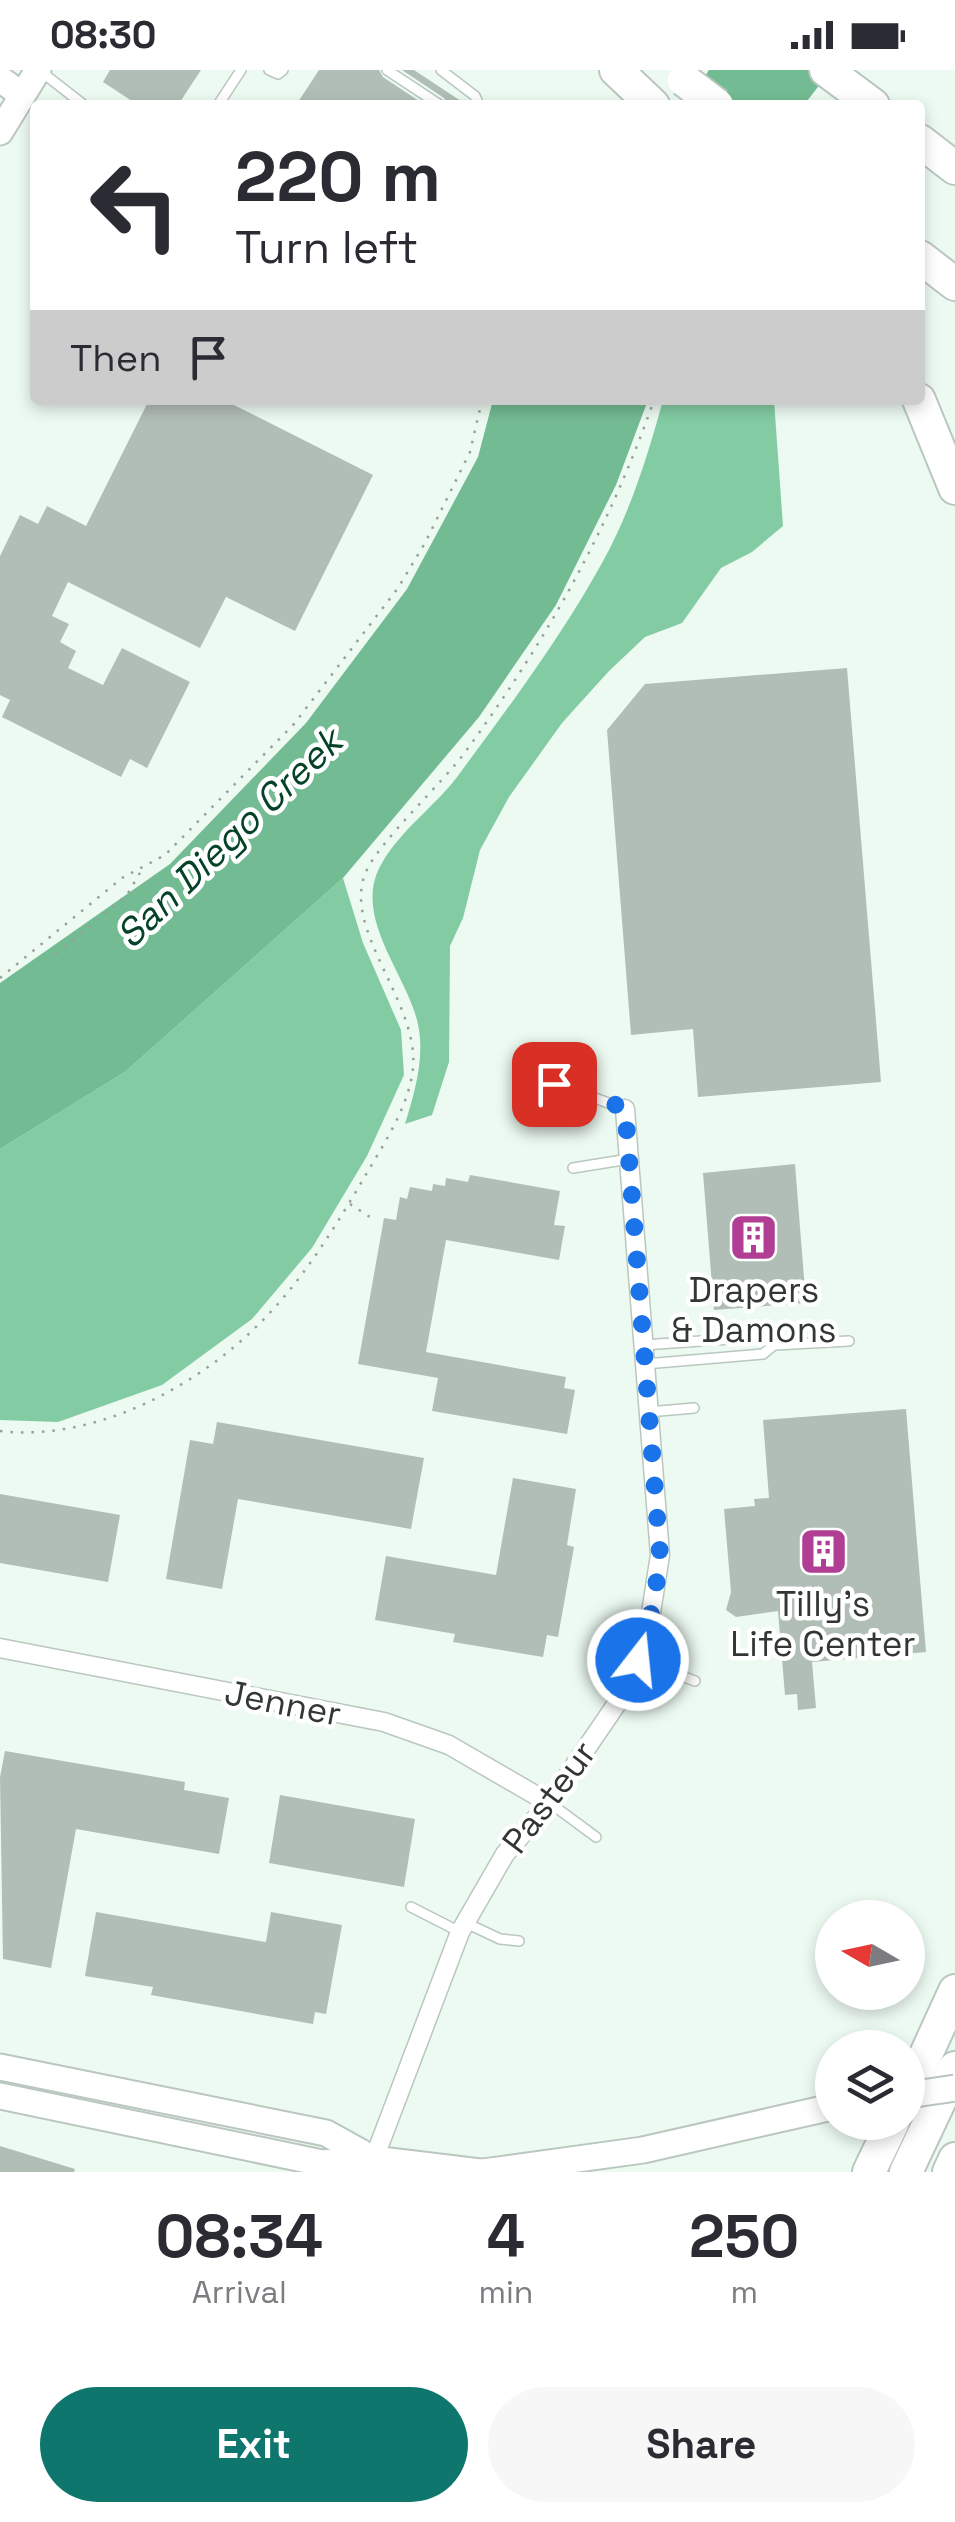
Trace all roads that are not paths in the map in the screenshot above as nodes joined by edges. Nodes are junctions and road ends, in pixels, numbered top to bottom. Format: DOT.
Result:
graph roads {
  1 [pos="38,70"];
  2 [pos="241,70"];
  3 [pos="269,70"];
  4 [pos="282,70"];
  5 [pos="388,70"];
  6 [pos="441,70"];
  7 [pos="616,70"];
  8 [pos="830,72"];
  9 [pos="677,75"];
  10 [pos="0,79"];
  11 [pos="28,100"];
  12 [pos="77,100"];
  13 [pos="221,100"];
  14 [pos="433,100"];
  15 [pos="477,100"];
  16 [pos="648,100"];
  17 [pos="710,100"];
  18 [pos="866,100"];
  19 [pos="0,132"];
  20 [pos="925,145"];
  21 [pos="955,168"];
  22 [pos="925,262"];
  23 [pos="955,284"];
  24 [pos="921,405"];
  25 [pos="955,488"];
  26 [pos="554,1084"];
  27 [pos="625,1108"];
  28 [pos="629,1159"];
  29 [pos="573,1168"];
  30 [pos="849,1341"];
  31 [pos="774,1345"];
  32 [pos="644,1355"];
  33 [pos="694,1408"];
  34 [pos="648,1412"];
  35 [pos="0,1648"];
  36 [pos="638,1660"];
  37 [pos="695,1681"];
  38 [pos="550,1803"];
  39 [pos="596,1838"];
  40 [pos="410,1907"];
  41 [pos="462,1927"];
  42 [pos="519,1942"];
  43 [pos="955,1978"];
  44 [pos="950,2004"];
  45 [pos="925,2058"];
  46 [pos="0,2066"];
  47 [pos="955,2068"];
  48 [pos="955,2088"];
  49 [pos="925,2092"];
  50 [pos="0,2096"];
  51 [pos="815,2110"];
  52 [pos="884,2140"];
  53 [pos="955,2159"];
  54 [pos="371,2166"];
  55 [pos="482,2172"];
  56 [pos="869,2172"];
  57 [pos="906,2172"];
  58 [pos="949,2172"];
  1 -- 11 [label="main road"];
  1 -- 12 [label="lane"];
  2 -- 13 [label="lane"];
  3 -- 4 [label="lane"];
  5 -- 14 [label="lane"];
  6 -- 15 [label="lane"];
  7 -- 16 [label="highway"];
  8 -- 18 [label="highway"];
  9 -- 17 [label="highway, bridge"];
  10 -- 11 [label="main road"];
  11 -- 19 [label="main road"];
  20 -- 21 [label="highway"];
  22 -- 23 [label="highway"];
  24 -- 25 [label="highway"];
  26 -- 27 [label="lane"];
  27 -- 28 [label="street, Pasteur"];
  28 -- 29 [label="lane"];
  28 -- 32 [label="street, Pasteur"];
  30 -- 31 [label="lane"];
  31 -- 32 [label="lane"];
  31 -- 32 [label="lane"];
  32 -- 34 [label="street, Pasteur"];
  33 -- 34 [label="lane"];
  34 -- 36 [label="street, Pasteur"];
  35 -- 38 [label="street, Jenner"];
  36 -- 37 [label="lane"];
  36 -- 38 [label="street, Pasteur"];
  38 -- 39 [label="lane"];
  38 -- 41 [label="street, Pasteur"];
  40 -- 41 [label="lane"];
  41 -- 42 [label="lane"];
  41 -- 54 [label="street, Pasteur"];
  43 -- 44 [label="highway"];
  44 -- 45 [label="highway"];
  46 -- 54 [label="main road"];
  47 -- 57 [label="highway"];
  48 -- 49 [label="main road, bridge"];
  50 -- 54 [label="main road"];
  51 -- 55 [label="main road"];
  52 -- 56 [label="highway"];
  53 -- 58 [label="highway"];
  54 -- 55 [label="main road"];
}
